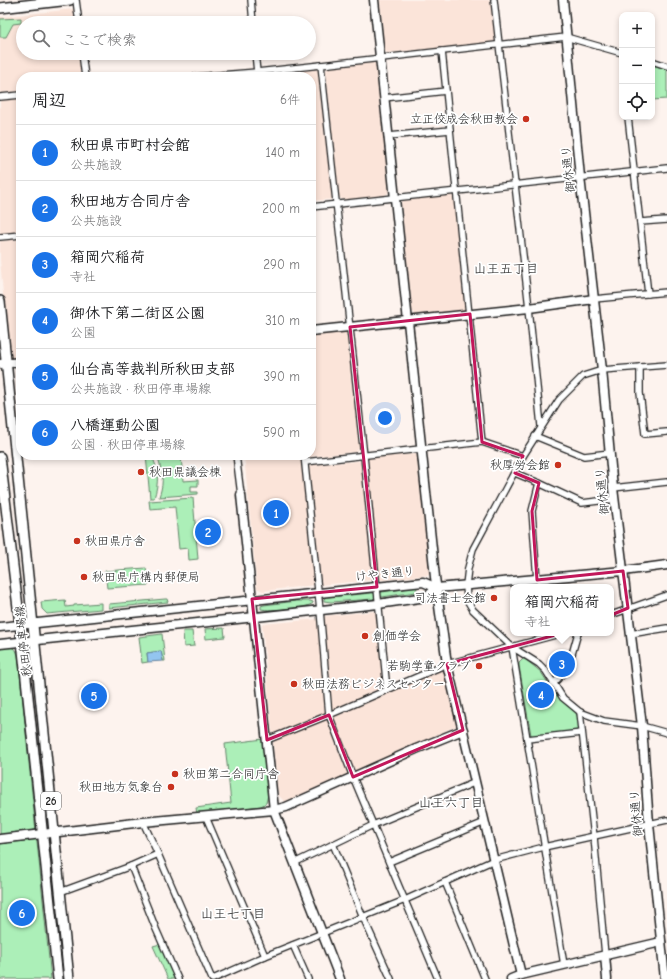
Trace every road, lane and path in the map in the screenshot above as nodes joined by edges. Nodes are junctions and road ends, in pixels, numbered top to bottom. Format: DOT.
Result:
graph roads {
  1 [pos="70,0"];
  2 [pos="76,0"];
  3 [pos="251,0"];
  4 [pos="374,0"];
  5 [pos="494,0"];
  6 [pos="563,0"];
  7 [pos="12,3"];
  8 [pos="0,8"];
  9 [pos="78,16"];
  10 [pos="252,16"];
  11 [pos="566,38"];
  12 [pos="499,46"];
  13 [pos="442,51"];
  14 [pos="619,52"];
  15 [pos="380,58"];
  16 [pos="83,60"];
  17 [pos="256,60"];
  18 [pos="655,62"];
  19 [pos="321,65"];
  20 [pos="667,66"];
  21 [pos="84,72"];
  22 [pos="257,72"];
  23 [pos="446,91"];
  24 [pos="16,95"];
  25 [pos="0,97"];
  26 [pos="384,98"];
  27 [pos="628,120"];
  28 [pos="450,130"];
  29 [pos="388,136"];
  30 [pos="667,168"];
  31 [pos="634,171"];
  32 [pos="580,177"];
  33 [pos="515,185"];
  34 [pos="457,190"];
  35 [pos="395,197"];
  36 [pos="337,203"];
  37 [pos="316,206"];
  38 [pos="667,220"];
  39 [pos="640,222"];
  40 [pos="16,235"];
  41 [pos="0,237"];
  42 [pos="667,292"];
  43 [pos="648,294"];
  44 [pos="594,299"];
  45 [pos="0,301"];
  46 [pos="529,308"];
  47 [pos="470,314"];
  48 [pos="408,321"];
  49 [pos="350,327"];
  50 [pos="316,330"];
  51 [pos="16,362"];
  52 [pos="3,363"];
  53 [pos="667,365"];
  54 [pos="640,367"];
  55 [pos="602,370"];
  56 [pos="541,426"];
  57 [pos="667,432"];
  58 [pos="535,436"];
  59 [pos="482,442"];
  60 [pos="422,449"];
  61 [pos="610,453"];
  62 [pos="0,456"];
  63 [pos="364,456"];
  64 [pos="523,456"];
  65 [pos="237,460"];
  66 [pos="305,462"];
  67 [pos="515,473"];
  68 [pos="667,482"];
  69 [pos="539,483"];
  70 [pos="613,488"];
  71 [pos="241,495"];
  72 [pos="615,499"];
  73 [pos="667,565"];
  74 [pos="623,571"];
  75 [pos="537,580"];
  76 [pos="466,585"];
  77 [pos="377,587"];
  78 [pos="437,588"];
  79 [pos="318,592"];
  80 [pos="667,595"];
  81 [pos="252,599"];
  82 [pos="378,604"];
  83 [pos="628,608"];
  84 [pos="320,610"];
  85 [pos="614,614"];
  86 [pos="253,617"];
  87 [pos="33,623"];
  88 [pos="20,624"];
  89 [pos="0,627"];
  90 [pos="667,628"];
  91 [pos="630,634"];
  92 [pos="552,636"];
  93 [pos="577,636"];
  94 [pos="35,640"];
  95 [pos="22,641"];
  96 [pos="0,644"];
  97 [pos="512,647"];
  98 [pos="447,664"];
  99 [pos="553,684"];
  100 [pos="387,690"];
  101 [pos="580,712"];
  102 [pos="329,715"];
  103 [pos="642,726"];
  104 [pos="463,730"];
  105 [pos="582,733"];
  106 [pos="667,733"];
  107 [pos="527,739"];
  108 [pos="266,740"];
  109 [pos="353,777"];
  110 [pos="476,782"];
  111 [pos="274,810"];
  112 [pos="206,817"];
  113 [pos="667,820"];
  114 [pos="143,822"];
  115 [pos="485,822"];
  116 [pos="649,824"];
  117 [pos="373,825"];
  118 [pos="54,832"];
  119 [pos="42,833"];
  120 [pos="594,837"];
  121 [pos="0,839"];
  122 [pos="333,844"];
  123 [pos="544,847"];
  124 [pos="158,854"];
  125 [pos="494,860"];
  126 [pos="389,862"];
  127 [pos="294,863"];
  128 [pos="131,866"];
  129 [pos="445,882"];
  130 [pos="60,892"];
  131 [pos="405,900"];
  132 [pos="363,917"];
  133 [pos="322,935"];
  134 [pos="664,941"];
  135 [pos="293,946"];
  136 [pos="605,955"];
  137 [pos="265,956"];
  138 [pos="564,965"];
  139 [pos="521,975"];
  140 [pos="58,979"];
  141 [pos="69,979"];
  142 [pos="178,979"];
  143 [pos="212,979"];
  144 [pos="308,979"];
  145 [pos="340,979"];
  146 [pos="392,979"];
  147 [pos="438,979"];
  148 [pos="485,979"];
  149 [pos="511,979"];
  150 [pos="607,979"];
  151 [pos="665,979"];
  1 -- 7 [label="main road"];
  2 -- 9 [label="street"];
  3 -- 10 [label="street"];
  4 -- 15 [label="street"];
  5 -- 12 [label="street"];
  6 -- 11 [label="street, 御休通り"];
  7 -- 8 [label="main road"];
  11 -- 12 [label="street"];
  11 -- 14 [label="street"];
  11 -- 32 [label="street, 御休通り"];
  12 -- 13 [label="street"];
  12 -- 33 [label="street"];
  13 -- 15 [label="street"];
  13 -- 23 [label="street"];
  15 -- 19 [label="street"];
  15 -- 26 [label="street"];
  16 -- 21 [label="street"];
  17 -- 22 [label="street"];
  18 -- 20 [label="street"];
  19 -- 22 [label="street"];
  19 -- 36 [label="street"];
  23 -- 26 [label="street"];
  23 -- 28 [label="street"];
  24 -- 25 [label="street"];
  26 -- 29 [label="street"];
  27 -- 31 [label="street"];
  28 -- 29 [label="street"];
  28 -- 34 [label="street"];
  29 -- 35 [label="street"];
  30 -- 31 [label="street"];
  31 -- 32 [label="street"];
  31 -- 39 [label="street"];
  32 -- 33 [label="street"];
  32 -- 44 [label="street, 御休通り"];
  33 -- 34 [label="street"];
  33 -- 46 [label="street"];
  34 -- 35 [label="street"];
  34 -- 47 [label="street"];
  35 -- 36 [label="street"];
  35 -- 48 [label="street"];
  36 -- 37 [label="street"];
  36 -- 49 [label="street"];
  38 -- 39 [label="street"];
  39 -- 43 [label="street"];
  40 -- 41 [label="street"];
  42 -- 43 [label="street"];
  43 -- 44 [label="street"];
  44 -- 46 [label="street"];
  44 -- 55 [label="street, 御休通り"];
  45 -- 52 [label="main road, 秋田停車場線 / 26"];
  46 -- 47 [label="street"];
  46 -- 56 [label="street"];
  47 -- 48 [label="street"];
  47 -- 59 [label="street"];
  48 -- 49 [label="street"];
  48 -- 60 [label="street"];
  49 -- 50 [label="street"];
  49 -- 63 [label="street"];
  51 -- 52 [label="street"];
  52 -- 87 [label="main road, 秋田停車場線 / 26"];
  53 -- 54 [label="street"];
  54 -- 55 [label="street"];
  54 -- 57 [label="street"];
  55 -- 56 [label="street"];
  55 -- 61 [label="street, 御休通り"];
  56 -- 58 [label="street"];
  58 -- 61 [label="street"];
  58 -- 64 [label="street"];
  59 -- 60 [label="street"];
  59 -- 64 [label="street"];
  60 -- 63 [label="street"];
  60 -- 78 [label="street"];
  61 -- 70 [label="street, 御休通り"];
  62 -- 88 [label="main road, 秋田停車場線 / 26"];
  63 -- 66 [label="street"];
  63 -- 77 [label="street"];
  64 -- 67 [label="street"];
  65 -- 71 [label="street"];
  66 -- 79 [label="street"];
  67 -- 69 [label="street"];
  67 -- 76 [label="street"];
  68 -- 70 [label="street"];
  69 -- 72 [label="street"];
  69 -- 75 [label="street"];
  70 -- 72 [label="street, 御休通り"];
  71 -- 81 [label="street"];
  72 -- 74 [label="street, 御休通り"];
  73 -- 74 [label="street"];
  74 -- 75 [label="street"];
  74 -- 83 [label="street, 御休通り"];
  75 -- 76 [label="street"];
  76 -- 78 [label="street"];
  76 -- 97 [label="street"];
  77 -- 78 [label="street, けやき通り"];
  77 -- 79 [label="street, けやき通り"];
  77 -- 82 [label="street"];
  78 -- 82 [label="street"];
  78 -- 98 [label="street"];
  79 -- 81 [label="street, けやき通り"];
  79 -- 84 [label="street"];
  80 -- 83 [label="street"];
  81 -- 86 [label="street"];
  81 -- 87 [label="street, けやき通り"];
  82 -- 84 [label="street"];
  82 -- 100 [label="street"];
  83 -- 85 [label="street"];
  83 -- 91 [label="street, 御休通り"];
  84 -- 86 [label="street"];
  84 -- 102 [label="street"];
  86 -- 94 [label="street"];
  86 -- 108 [label="street"];
  87 -- 88 [label="street, けやき通り"];
  87 -- 94 [label="main road, 秋田停車場線 / 26"];
  88 -- 89 [label="street, けやき通り"];
  88 -- 95 [label="main road, 秋田停車場線 / 26"];
  90 -- 91 [label="street"];
  91 -- 103 [label="street, 御休通り"];
  92 -- 97 [label="street"];
  93 -- 99 [label="street"];
  94 -- 95 [label="street"];
  94 -- 118 [label="main road, 秋田停車場線 / 26"];
  95 -- 96 [label="street"];
  95 -- 119 [label="main road, 秋田停車場線 / 26"];
  97 -- 98 [label="street"];
  97 -- 99 [label="street"];
  97 -- 107 [label="street"];
  98 -- 100 [label="street"];
  98 -- 104 [label="street"];
  99 -- 101 [label="street"];
  100 -- 102 [label="street"];
  101 -- 103 [label="street"];
  101 -- 105 [label="street"];
  102 -- 108 [label="street"];
  102 -- 109 [label="street"];
  103 -- 106 [label="street"];
  103 -- 116 [label="street, 御休通り"];
  104 -- 109 [label="street"];
  104 -- 110 [label="street"];
  105 -- 107 [label="street"];
  105 -- 120 [label="street"];
  107 -- 123 [label="street"];
  108 -- 111 [label="street"];
  109 -- 111 [label="street"];
  109 -- 117 [label="street"];
  110 -- 115 [label="street"];
  110 -- 117 [label="street"];
  111 -- 112 [label="street"];
  111 -- 127 [label="street"];
  112 -- 114 [label="street"];
  112 -- 137 [label="street"];
  113 -- 116 [label="street"];
  114 -- 118 [label="street"];
  114 -- 124 [label="street"];
  115 -- 125 [label="street"];
  115 -- 126 [label="street"];
  116 -- 120 [label="street"];
  116 -- 134 [label="street, 御休通り"];
  117 -- 122 [label="street"];
  117 -- 126 [label="street"];
  118 -- 119 [label="street"];
  118 -- 130 [label="main road, 秋田停車場線 / 26"];
  119 -- 121 [label="street"];
  119 -- 140 [label="main road, 秋田停車場線 / 26"];
  120 -- 123 [label="street"];
  120 -- 136 [label="street"];
  122 -- 127 [label="street"];
  122 -- 132 [label="street"];
  123 -- 125 [label="street"];
  123 -- 138 [label="street"];
  124 -- 128 [label="street"];
  124 -- 143 [label="street"];
  125 -- 129 [label="street"];
  125 -- 139 [label="street"];
  126 -- 131 [label="street"];
  127 -- 133 [label="street"];
  128 -- 130 [label="street"];
  128 -- 142 [label="street"];
  129 -- 131 [label="street"];
  129 -- 148 [label="street"];
  130 -- 141 [label="main road, 秋田停車場線 / 26"];
  131 -- 132 [label="street"];
  131 -- 147 [label="street"];
  132 -- 133 [label="street"];
  132 -- 146 [label="street"];
  133 -- 135 [label="street"];
  133 -- 145 [label="street"];
  134 -- 136 [label="street"];
  134 -- 151 [label="street, 御休通り"];
  135 -- 137 [label="street"];
  135 -- 144 [label="street"];
  136 -- 138 [label="street"];
  136 -- 150 [label="street"];
  137 -- 143 [label="street"];
  138 -- 139 [label="street"];
  139 -- 149 [label="street"];
}
